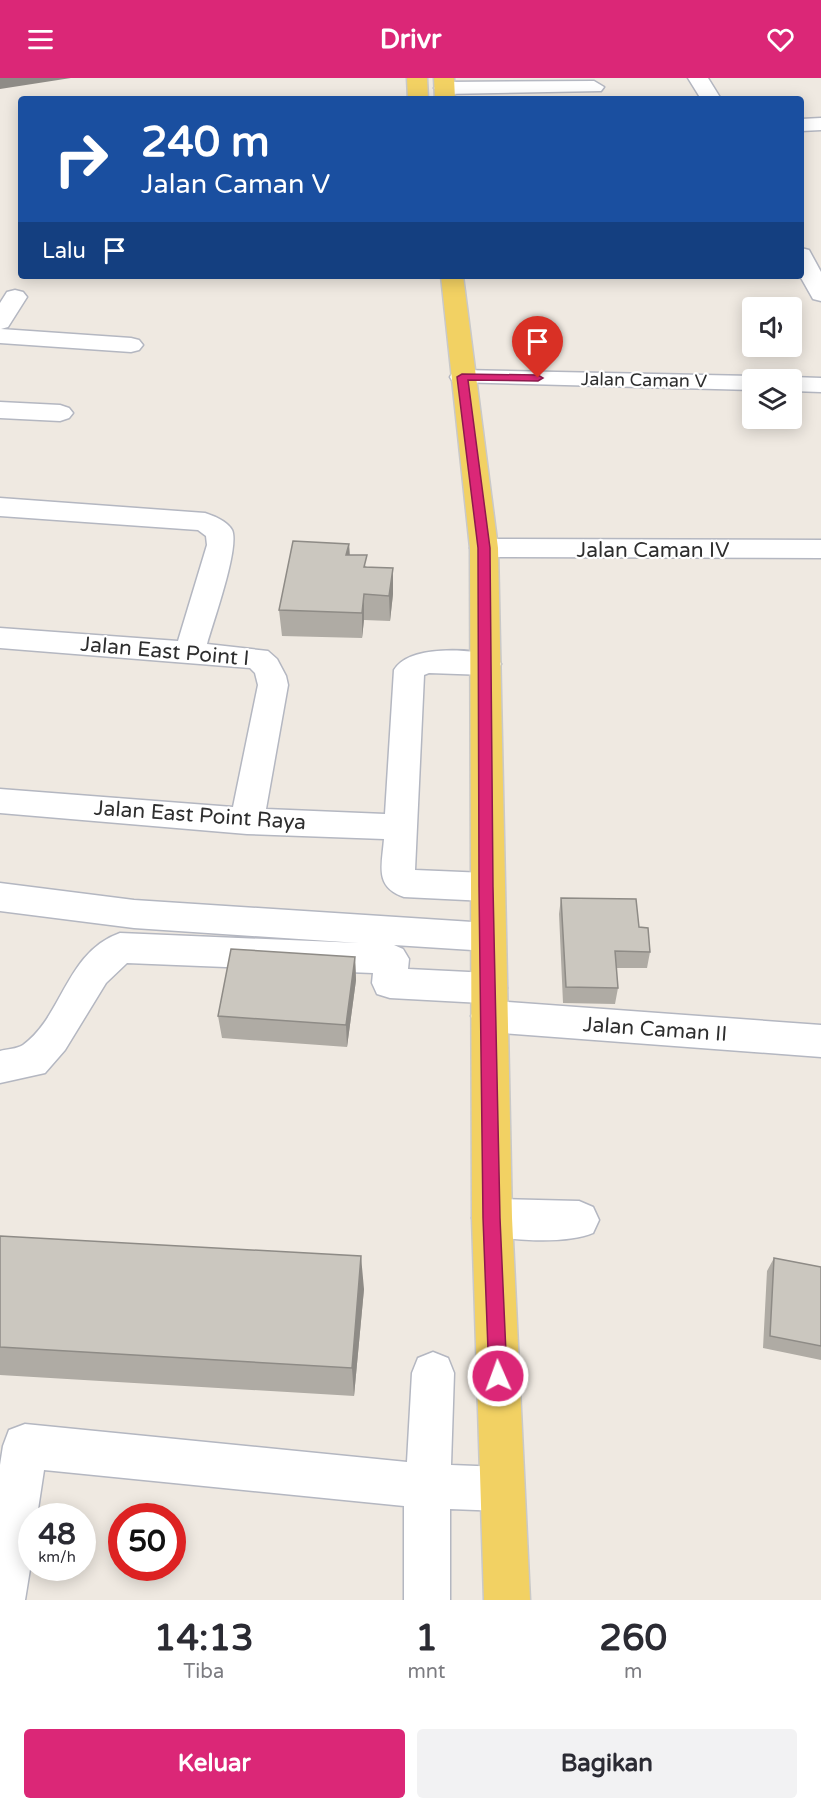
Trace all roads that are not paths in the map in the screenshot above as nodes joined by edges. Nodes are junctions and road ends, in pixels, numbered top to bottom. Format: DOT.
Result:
graph roads {
  1 [pos="417,78"];
  2 [pos="699,78"];
  3 [pos="453,86"];
  4 [pos="594,88"];
  5 [pos="418,96"];
  6 [pos="709,96"];
  7 [pos="821,124"];
  8 [pos="804,125"];
  9 [pos="804,261"];
  10 [pos="452,279"];
  11 [pos="821,294"];
  12 [pos="0,336"];
  13 [pos="131,345"];
  14 [pos="462,377"];
  15 [pos="742,383"];
  16 [pos="802,384"];
  17 [pos="821,385"];
  18 [pos="0,410"];
  19 [pos="60,413"];
  20 [pos="0,507"];
  21 [pos="484,548"];
  22 [pos="821,549"];
  23 [pos="4,645"];
  24 [pos="190,652"];
  25 [pos="486,664"];
  26 [pos="0,801"];
  27 [pos="247,820"];
  28 [pos="400,827"];
  29 [pos="486,887"];
  30 [pos="0,897"];
  31 [pos="488,937"];
  32 [pos="489,1002"];
  33 [pos="821,1041"];
  34 [pos="0,1067"];
  35 [pos="492,1218"];
  36 [pos="579,1220"];
  37 [pos="433,1373"];
  38 [pos="13,1445"];
  39 [pos="428,1486"];
  40 [pos="502,1489"];
  41 [pos="2,1600"];
  42 [pos="427,1600"];
  43 [pos="507,1600"];
  1 -- 5 [label="main road"];
  2 -- 6 [label="street"];
  3 -- 4 [label="street"];
  7 -- 8 [label="street"];
  9 -- 11 [label="street"];
  10 -- 14 [label="main road"];
  12 -- 13 [label="street"];
  14 -- 15 [label="street, Jalan Caman V"];
  14 -- 21 [label="main road"];
  16 -- 17 [label="street"];
  18 -- 19 [label="street"];
  20 -- 24 [label="street"];
  21 -- 22 [label="street, Jalan Caman IV"];
  21 -- 25 [label="main road"];
  23 -- 24 [label="street, Jalan East Point I"];
  24 -- 27 [label="street, Jalan East Point I"];
  25 -- 28 [label="street"];
  25 -- 29 [label="main road"];
  26 -- 27 [label="street, Jalan East Point Raya"];
  27 -- 28 [label="street, Jalan East Point Raya"];
  28 -- 29 [label="street"];
  29 -- 31 [label="main road"];
  30 -- 31 [label="street"];
  31 -- 32 [label="main road"];
  32 -- 33 [label="street, Jalan Caman II"];
  32 -- 34 [label="street, Jalan Caman II"];
  32 -- 35 [label="main road"];
  35 -- 36 [label="street"];
  35 -- 40 [label="main road"];
  37 -- 39 [label="street"];
  38 -- 39 [label="street"];
  38 -- 41 [label="street"];
  39 -- 40 [label="street"];
  39 -- 42 [label="street"];
  40 -- 43 [label="main road"];
}
